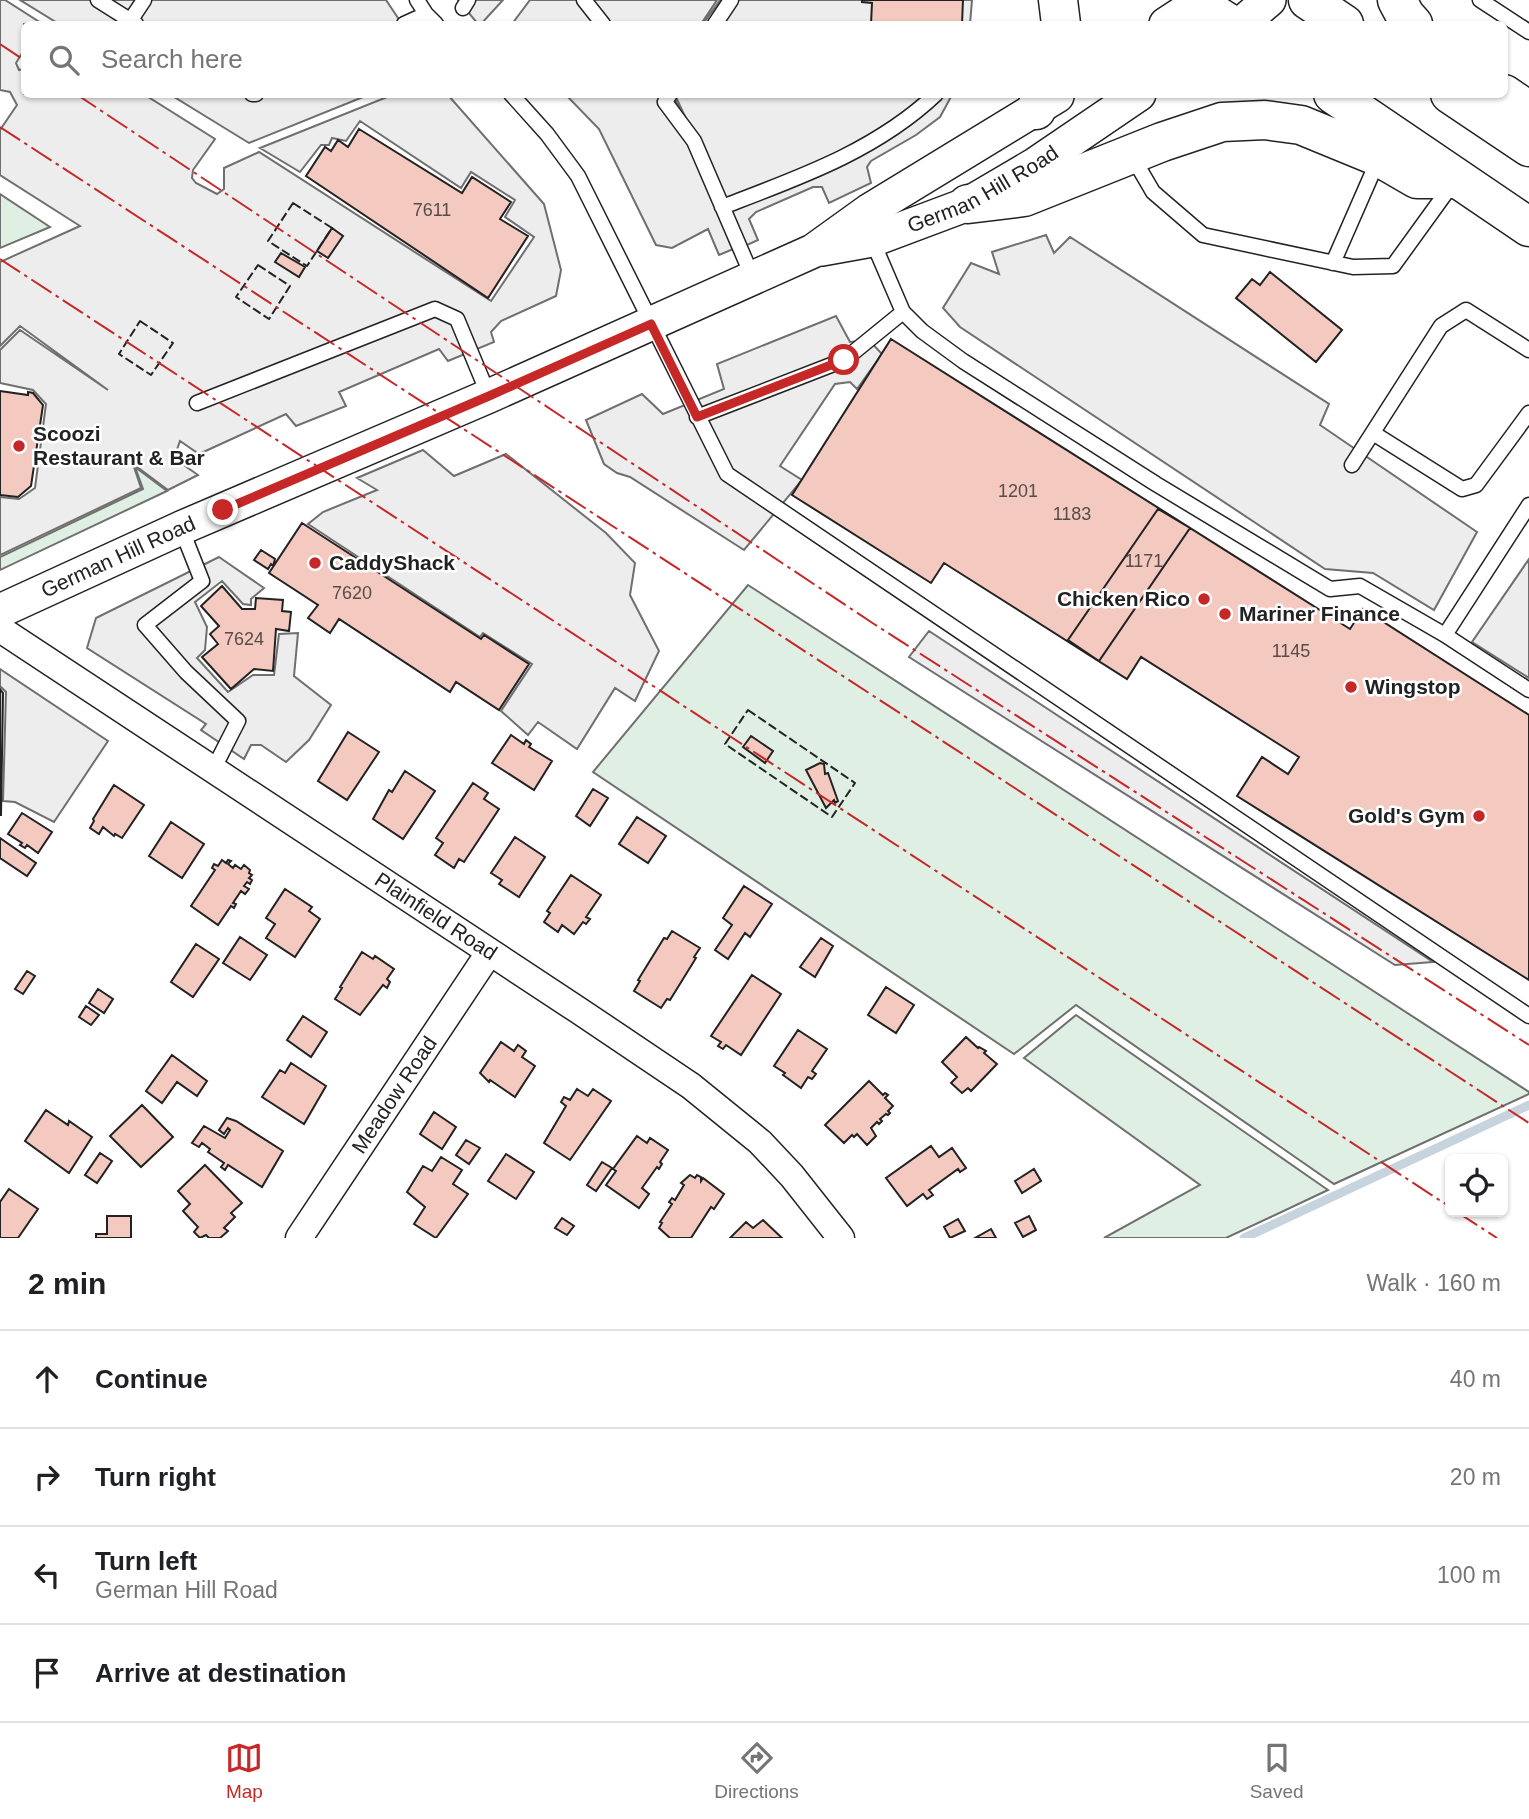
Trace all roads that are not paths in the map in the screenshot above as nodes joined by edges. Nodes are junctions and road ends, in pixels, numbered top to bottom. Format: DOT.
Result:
graph roads {
  1 [pos="98,0"];
  2 [pos="144,0"];
  3 [pos="416,0"];
  4 [pos="584,0"];
  5 [pos="731,0"];
  6 [pos="1058,0"];
  7 [pos="1269,0"];
  8 [pos="1308,0"];
  9 [pos="1397,0"];
  10 [pos="1480,0"];
  11 [pos="1198,1"];
  12 [pos="431,19"];
  13 [pos="130,21"];
  14 [pos="134,21"];
  15 [pos="601,21"];
  16 [pos="717,21"];
  17 [pos="1061,21"];
  18 [pos="1170,21"];
  19 [pos="1226,21"];
  20 [pos="1244,21"];
  21 [pos="1340,21"];
  22 [pos="1410,21"];
  23 [pos="1529,32"];
  24 [pos="1508,97"];
  25 [pos="515,98"];
  26 [pos="665,98"];
  27 [pos="932,98"];
  28 [pos="1133,98"];
  29 [pos="1339,98"];
  30 [pos="1456,98"];
  31 [pos="1046,100"];
  32 [pos="1529,111"];
  33 [pos="1529,147"];
  34 [pos="1131,154"];
  35 [pos="1379,157"];
  36 [pos="1456,179"];
  37 [pos="968,205"];
  38 [pos="722,207"];
  39 [pos="1529,227"];
  40 [pos="872,240"];
  41 [pos="813,251"];
  42 [pos="1333,263"];
  43 [pos="753,278"];
  44 [pos="903,312"];
  45 [pos="651,324"];
  46 [pos="1529,349"];
  47 [pos="489,396"];
  48 [pos="197,404"];
  49 [pos="1529,413"];
  50 [pos="697,417"];
  51 [pos="1373,433"];
  52 [pos="1352,466"];
  53 [pos="1529,505"];
  54 [pos="181,528"];
  55 [pos="0,611"];
  56 [pos="0,629"];
  57 [pos="1445,635"];
  58 [pos="1529,690"];
  59 [pos="213,770"];
  60 [pos="489,953"];
  61 [pos="1529,1016"];
  62 [pos="299,1238"];
  63 [pos="841,1238"];
  1 -- 13 [label="lane"];
  2 -- 14 [label="lane"];
  3 -- 12 [label="lane"];
  4 -- 15 [label="lane"];
  5 -- 16 [label="lane"];
  6 -- 17 [label="main road"];
  7 -- 20 [label="street"];
  8 -- 21 [label="main road"];
  9 -- 22 [label="main road"];
  10 -- 23 [label="lane"];
  11 -- 18 [label="street"];
  11 -- 19 [label="main road"];
  24 -- 32 [label="main road"];
  25 -- 45 [label="lane"];
  26 -- 38 [label="lane"];
  27 -- 38 [label="lane"];
  28 -- 37 [label="street, German Hill Road"];
  29 -- 36 [label="main road"];
  30 -- 33 [label="main road"];
  31 -- 41 [label="street, German Hill Road"];
  34 -- 35 [label="main road"];
  34 -- 37 [label="main road"];
  34 -- 42 [label="lane"];
  35 -- 36 [label="main road"];
  35 -- 42 [label="lane"];
  36 -- 39 [label="main road"];
  36 -- 42 [label="lane"];
  37 -- 40 [label="street, German Hill Road"];
  38 -- 43 [label="lane"];
  40 -- 41 [label="street, German Hill Road"];
  40 -- 44 [label="lane"];
  41 -- 43 [label="street, German Hill Road"];
  43 -- 45 [label="street, German Hill Road"];
  44 -- 50 [label="lane"];
  44 -- 57 [label="lane"];
  45 -- 47 [label="street, German Hill Road"];
  45 -- 50 [label="lane"];
  46 -- 51 [label="lane"];
  47 -- 48 [label="lane"];
  47 -- 54 [label="street, German Hill Road"];
  49 -- 51 [label="lane"];
  50 -- 61 [label="lane"];
  51 -- 52 [label="lane"];
  53 -- 57 [label="lane"];
  54 -- 55 [label="street, German Hill Road"];
  54 -- 59 [label="lane"];
  56 -- 59 [label="street, Plainfield Road"];
  57 -- 58 [label="lane"];
  59 -- 60 [label="street, Plainfield Road"];
  60 -- 62 [label="street, Meadow Road"];
  60 -- 63 [label="street, Plainfield Road"];
}
